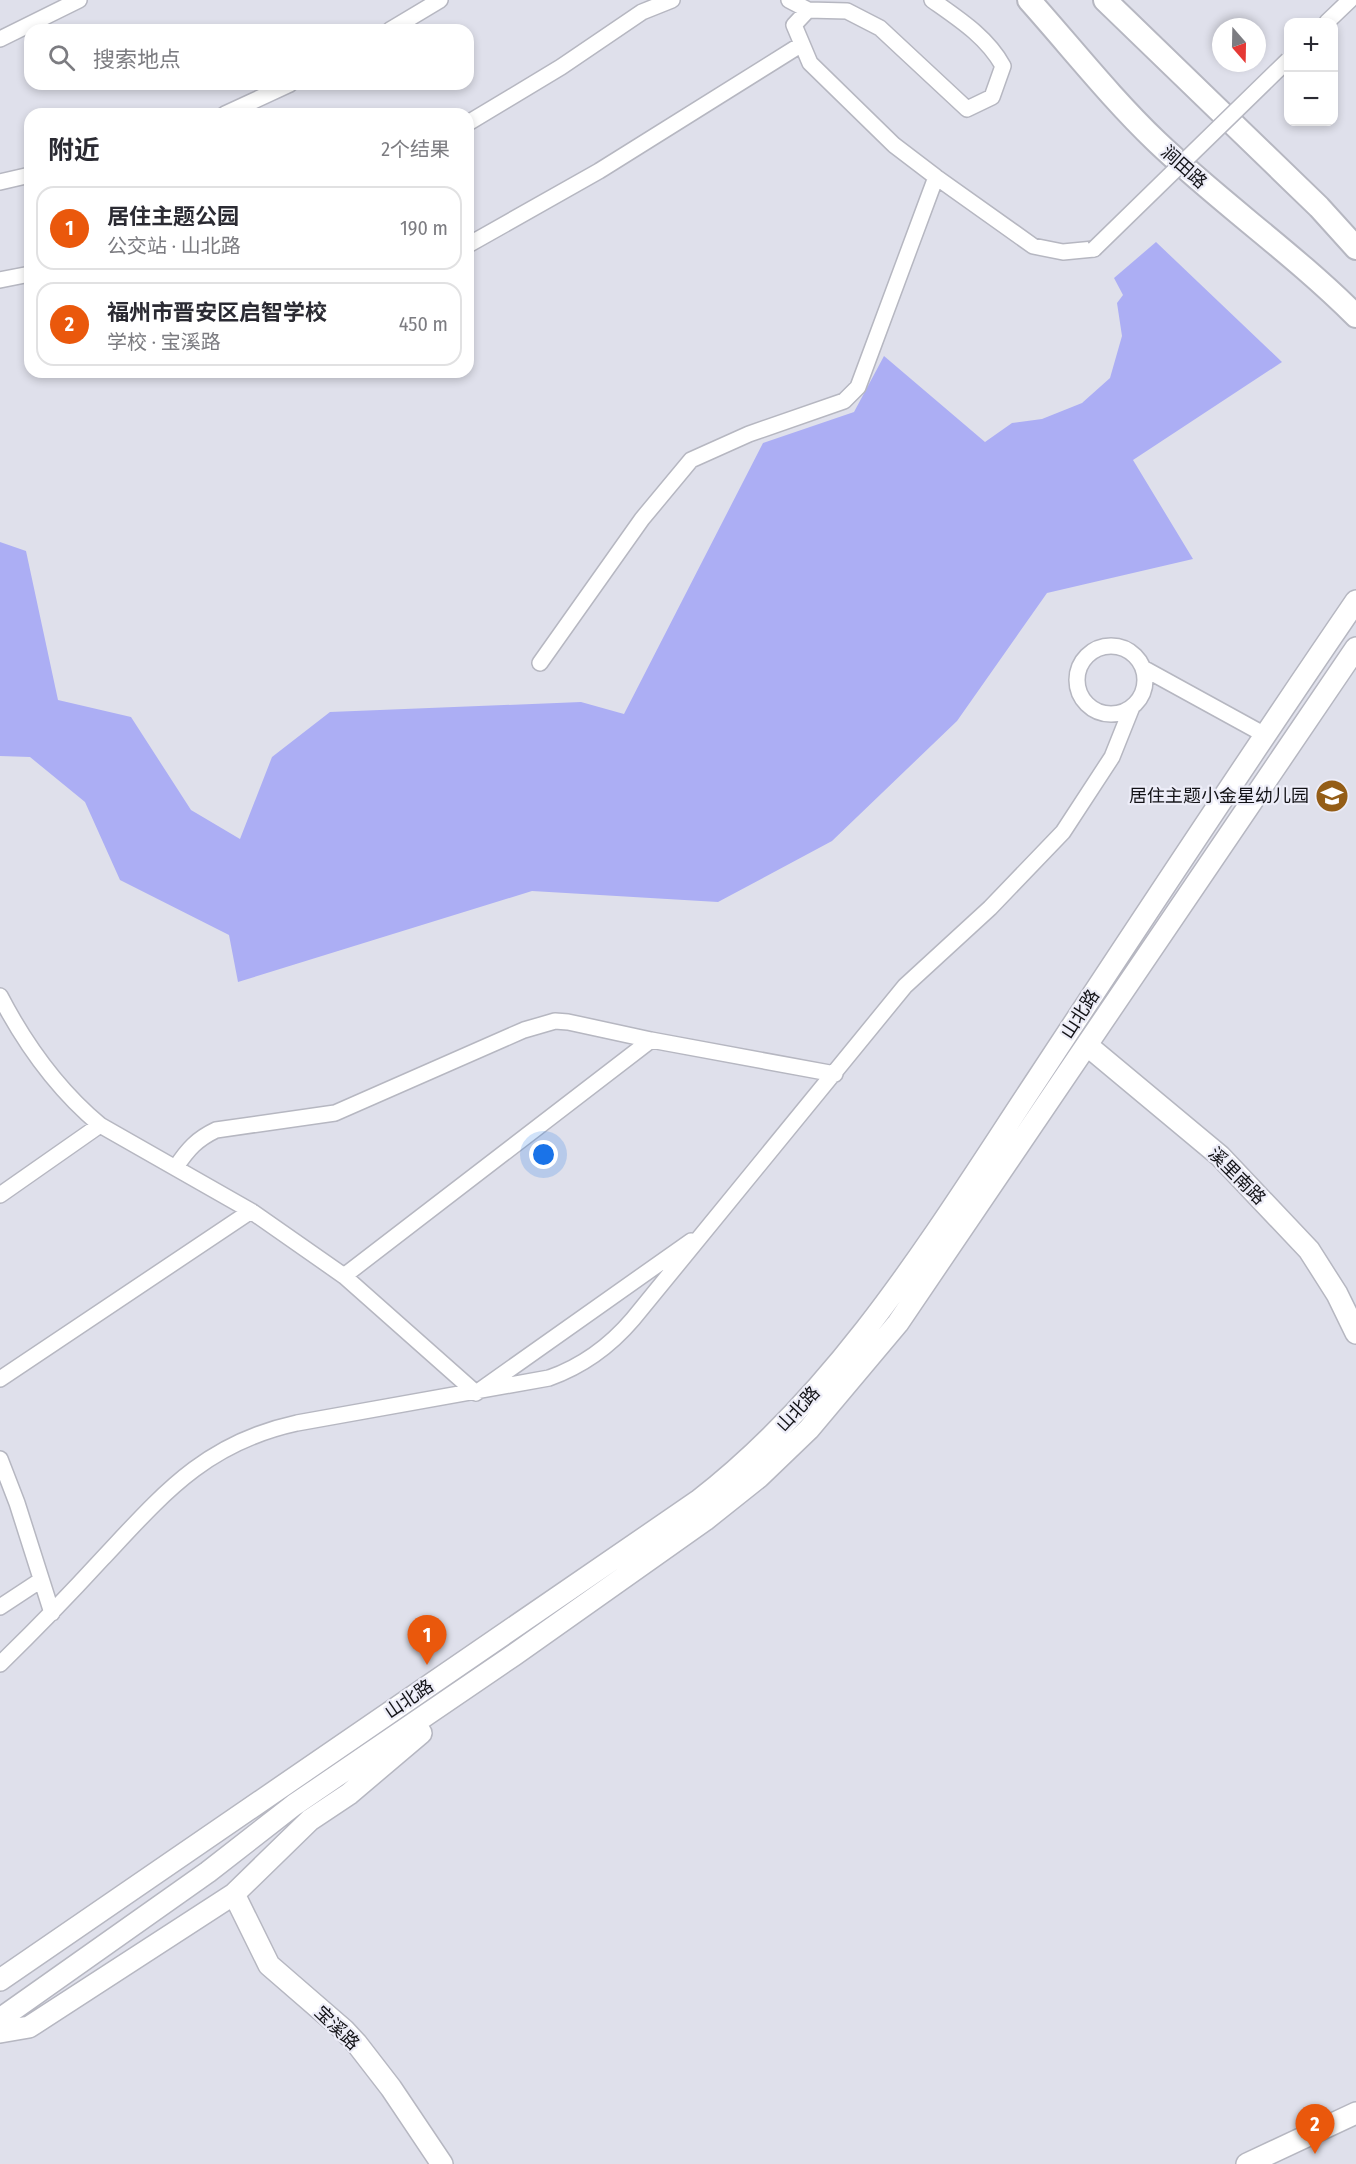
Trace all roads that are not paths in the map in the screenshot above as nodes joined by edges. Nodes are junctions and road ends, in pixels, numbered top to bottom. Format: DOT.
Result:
graph roads {
  1 [pos="80,0"];
  2 [pos="440,0"];
  3 [pos="672,0"];
  4 [pos="789,0"];
  5 [pos="932,0"];
  6 [pos="1029,0"];
  7 [pos="1105,0"];
  8 [pos="1350,0"];
  9 [pos="808,10"];
  10 [pos="1331,18"];
  11 [pos="31,24"];
  12 [pos="400,24"];
  13 [pos="24,27"];
  14 [pos="0,39"];
  15 [pos="802,44"];
  16 [pos="1284,64"];
  17 [pos="277,90"];
  18 [pos="238,108"];
  19 [pos="474,119"];
  20 [pos="24,176"];
  21 [pos="936,177"];
  22 [pos="0,182"];
  23 [pos="474,242"];
  24 [pos="1356,248"];
  25 [pos="24,275"];
  26 [pos="0,280"];
  27 [pos="1356,316"];
  28 [pos="1356,601"];
  29 [pos="1356,648"];
  30 [pos="540,663"];
  31 [pos="1143,668"];
  32 [pos="1132,707"];
  33 [pos="1265,735"];
  34 [pos="0,996"];
  35 [pos="651,1040"];
  36 [pos="1088,1046"];
  37 [pos="835,1074"];
  38 [pos="100,1125"];
  39 [pos="176,1167"];
  40 [pos="0,1195"];
  41 [pos="251,1211"];
  42 [pos="707,1229"];
  43 [pos="344,1276"];
  44 [pos="1356,1333"];
  45 [pos="0,1379"];
  46 [pos="476,1393"];
  47 [pos="0,1459"];
  48 [pos="41,1580"];
  49 [pos="0,1607"];
  50 [pos="52,1613"];
  51 [pos="514,1655"];
  52 [pos="0,1664"];
  53 [pos="234,1894"];
  54 [pos="0,1980"];
  55 [pos="0,2019"];
  56 [pos="0,2032"];
  57 [pos="1356,2113"];
  58 [pos="441,2164"];
  59 [pos="1247,2164"];
  1 -- 11 [label="street"];
  2 -- 12 [label="street"];
  3 -- 19 [label="street"];
  4 -- 9 [label="street"];
  5 -- 9 [label="street"];
  6 -- 27 [label="main road, 涧田路"];
  7 -- 24 [label="main road"];
  8 -- 10 [label="street"];
  9 -- 15 [label="street"];
  13 -- 14 [label="street"];
  15 -- 21 [label="street"];
  15 -- 23 [label="street"];
  16 -- 21 [label="street, bridge"];
  17 -- 18 [label="street"];
  20 -- 22 [label="street"];
  21 -- 30 [label="street"];
  25 -- 26 [label="street"];
  28 -- 33 [label="main road, 山北路"];
  29 -- 36 [label="main road, 山北路"];
  31 -- 32 [label="street"];
  31 -- 32 [label="street"];
  31 -- 33 [label="street"];
  32 -- 37 [label="street"];
  33 -- 54 [label="main road, 山北路"];
  34 -- 38 [label="street"];
  35 -- 37 [label="street"];
  35 -- 39 [label="street"];
  35 -- 43 [label="street"];
  36 -- 44 [label="main road, 溪里南路"];
  36 -- 51 [label="main road, 山北路"];
  37 -- 42 [label="street"];
  38 -- 39 [label="street"];
  38 -- 40 [label="street"];
  39 -- 41 [label="street"];
  41 -- 43 [label="street"];
  41 -- 45 [label="street"];
  42 -- 46 [label="street"];
  42 -- 46 [label="street"];
  43 -- 46 [label="street"];
  46 -- 50 [label="street"];
  47 -- 48 [label="street"];
  48 -- 49 [label="street"];
  48 -- 50 [label="street"];
  50 -- 52 [label="street"];
  51 -- 53 [label="main road"];
  51 -- 55 [label="main road, 山北路"];
  53 -- 56 [label="main road"];
  53 -- 58 [label="main road, 宝溪路"];
  57 -- 59 [label="main road"];
}
